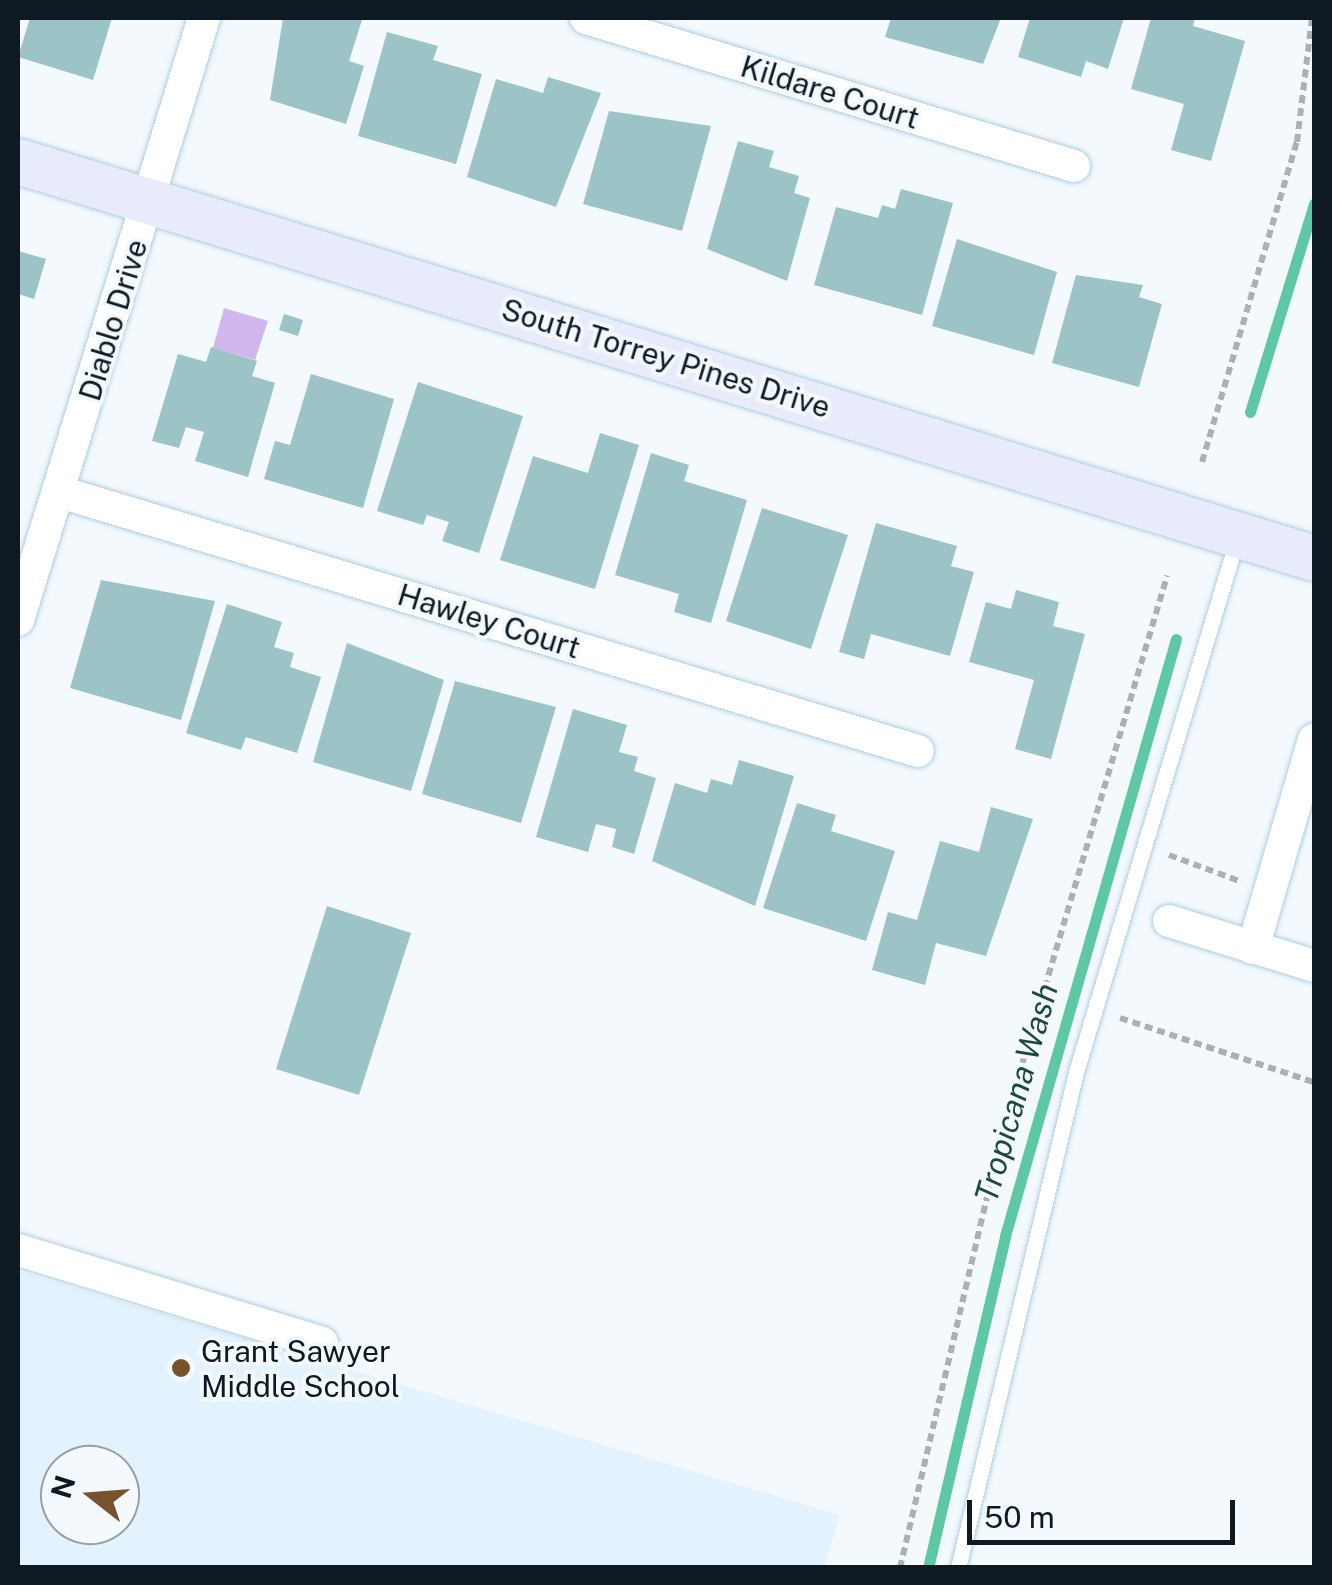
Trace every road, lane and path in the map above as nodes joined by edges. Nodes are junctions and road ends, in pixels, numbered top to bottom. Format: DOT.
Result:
graph roads {
  1 [pos="204,18"];
  2 [pos="586,18"];
  3 [pos="1312,18"];
  4 [pos="18,161"];
  5 [pos="1074,166"];
  6 [pos="150,200"];
  7 [pos="1202,462"];
  8 [pos="60,492"];
  9 [pos="1238,534"];
  10 [pos="1314,558"];
  11 [pos="1167,576"];
  12 [pos="18,620"];
  13 [pos="1314,740"];
  14 [pos="918,751"];
  15 [pos="1308,784"];
  16 [pos="1173,842"];
  17 [pos="1251,884"];
  18 [pos="1169,921"];
  19 [pos="1253,948"];
  20 [pos="1314,966"];
  21 [pos="1124,1005"];
  22 [pos="1314,1082"];
  23 [pos="18,1250"];
  24 [pos="322,1343"];
  25 [pos="900,1568"];
  26 [pos="958,1568"];
  1 -- 6 [label="street, Diablo Drive"];
  2 -- 5 [label="street, Kildare Court"];
  3 -- 7 [label="path"];
  4 -- 6 [label="main road, South Torrey Pines Drive"];
  6 -- 8 [label="street, Diablo Drive"];
  6 -- 9 [label="main road, South Torrey Pines Drive"];
  8 -- 12 [label="street, Diablo Drive"];
  8 -- 14 [label="street, Hawley Court"];
  9 -- 10 [label="main road, South Torrey Pines Drive"];
  9 -- 26 [label="lane"];
  11 -- 25 [label="path"];
  13 -- 15 [label="street"];
  15 -- 19 [label="street"];
  16 -- 17 [label="path"];
  18 -- 19 [label="street"];
  19 -- 20 [label="street"];
  21 -- 22 [label="path"];
  23 -- 24 [label="street"];
}
